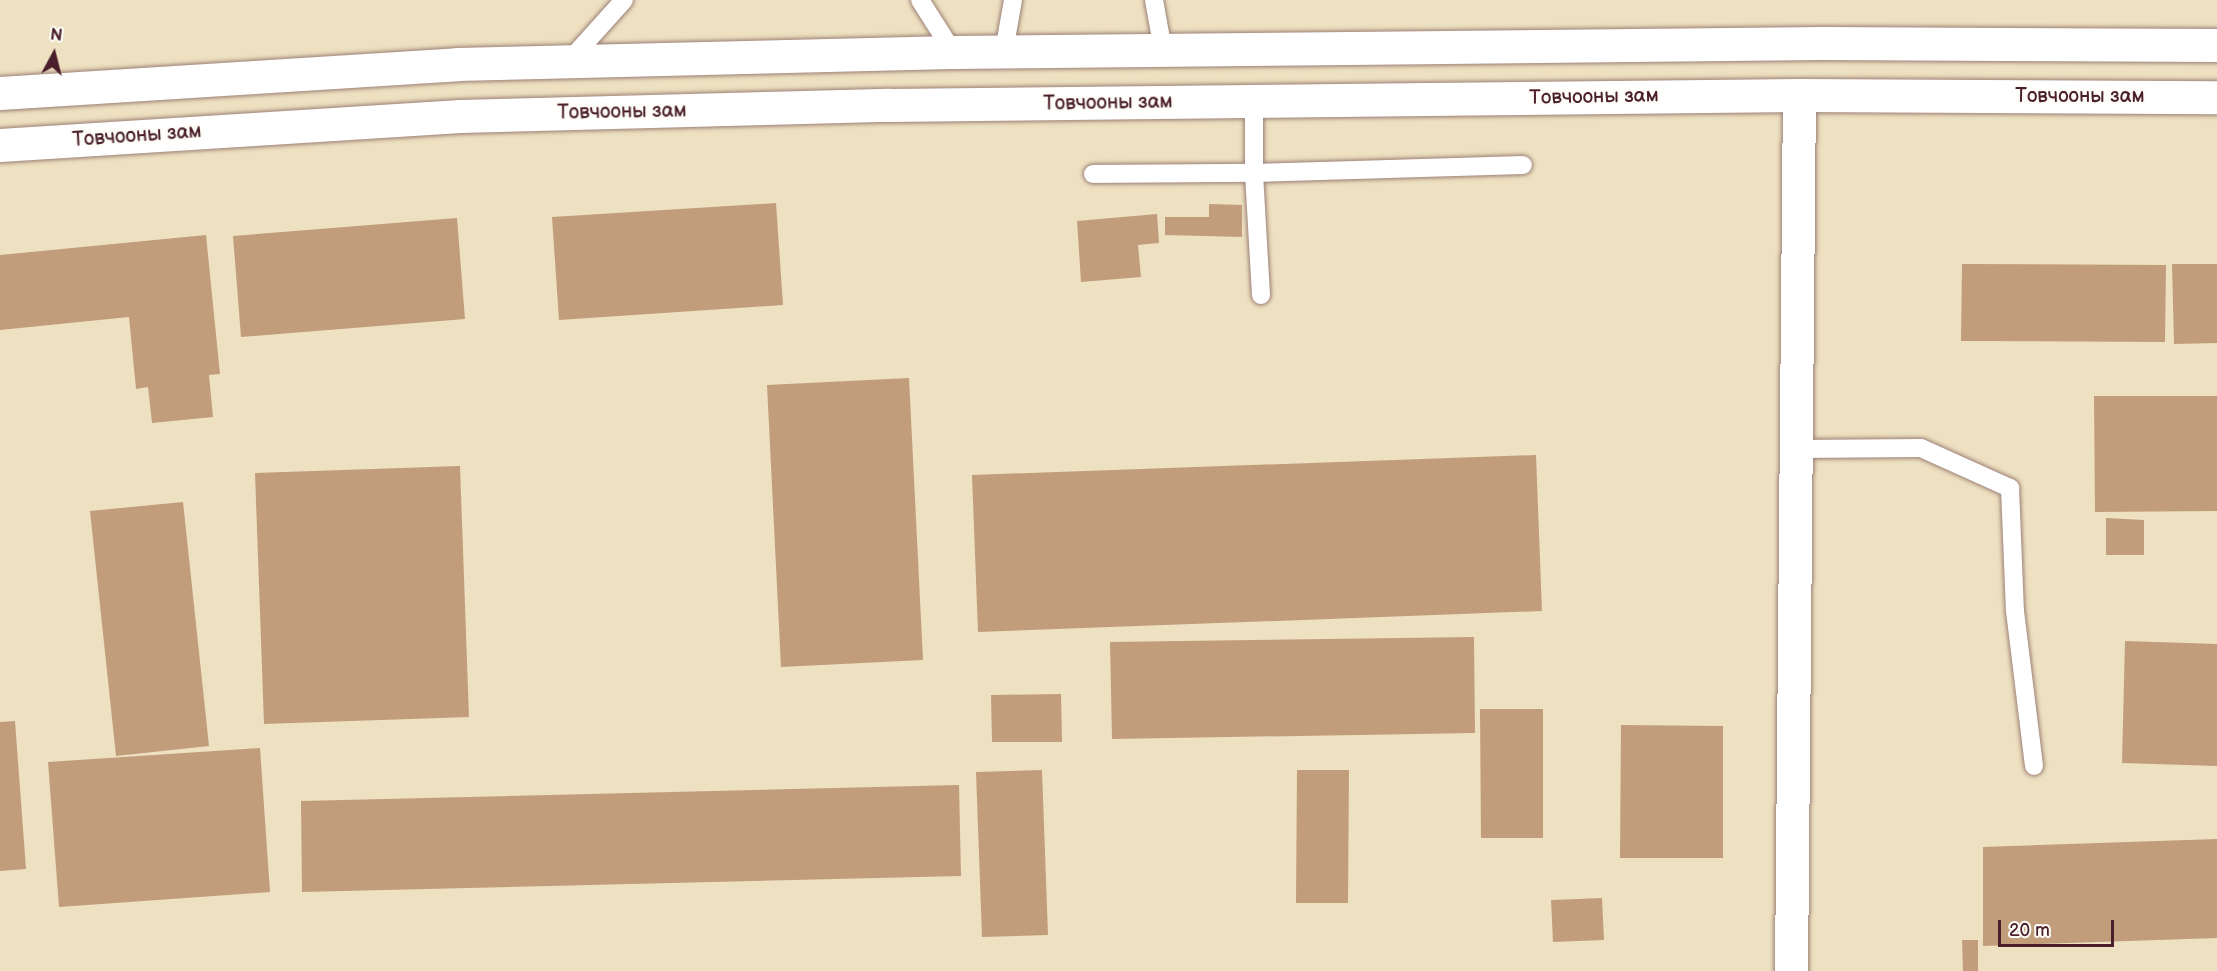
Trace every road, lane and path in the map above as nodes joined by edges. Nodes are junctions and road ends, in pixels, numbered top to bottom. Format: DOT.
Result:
graph roads {
  1 [pos="624,0"];
  2 [pos="920,0"];
  3 [pos="1013,0"];
  4 [pos="1154,0"];
  5 [pos="2217,45"];
  6 [pos="1163,50"];
  7 [pos="1004,51"];
  8 [pos="953,52"];
  9 [pos="569,61"];
  10 [pos="0,93"];
  11 [pos="1799,95"];
  12 [pos="2217,97"];
  13 [pos="1254,101"];
  14 [pos="0,145"];
  15 [pos="1523,165"];
  16 [pos="1254,173"];
  17 [pos="1092,174"];
  18 [pos="1261,295"];
  19 [pos="1796,449"];
  20 [pos="2034,766"];
  21 [pos="1791,971"];
  1 -- 9 [label="lane"];
  2 -- 8 [label="lane"];
  3 -- 7 [label="lane"];
  4 -- 6 [label="lane"];
  5 -- 6 [label="main road"];
  6 -- 7 [label="main road"];
  7 -- 8 [label="main road"];
  8 -- 9 [label="main road"];
  9 -- 10 [label="main road"];
  11 -- 12 [label="main road, Товчооны зам"];
  11 -- 13 [label="main road, Товчооны зам"];
  11 -- 19 [label="main road"];
  13 -- 14 [label="main road, Товчооны зам"];
  13 -- 16 [label="lane"];
  15 -- 16 [label="lane"];
  16 -- 17 [label="lane"];
  16 -- 18 [label="lane"];
  19 -- 20 [label="lane"];
  19 -- 21 [label="main road"];
}
